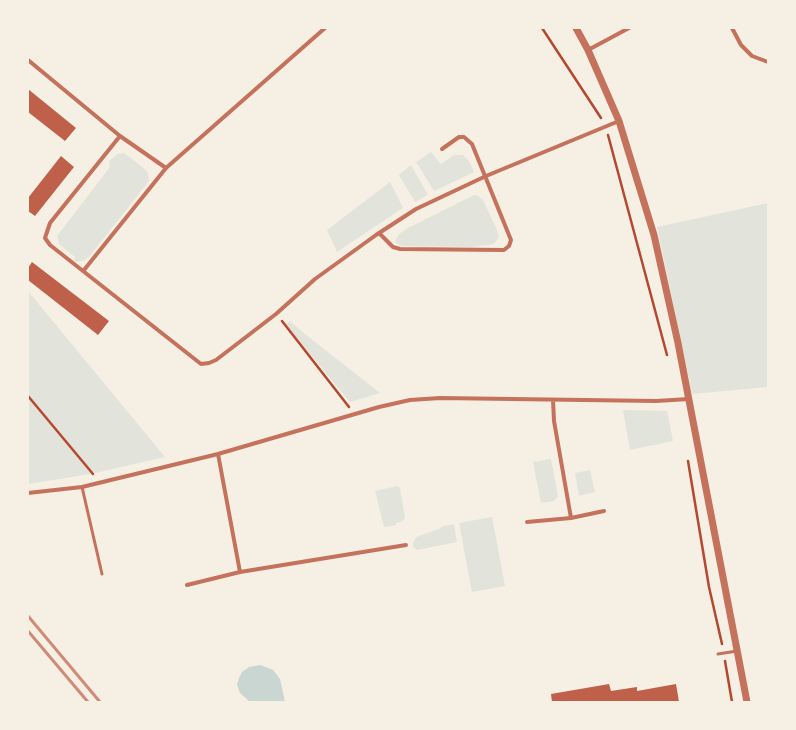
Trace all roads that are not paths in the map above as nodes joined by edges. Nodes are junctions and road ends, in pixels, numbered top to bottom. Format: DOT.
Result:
graph roads {
  1 [pos="325,28"];
  2 [pos="576,28"];
  3 [pos="629,28"];
  4 [pos="732,28"];
  5 [pos="588,50"];
  6 [pos="28,60"];
  7 [pos="768,62"];
  8 [pos="619,121"];
  9 [pos="120,136"];
  10 [pos="442,149"];
  11 [pos="166,168"];
  12 [pos="486,176"];
  13 [pos="379,233"];
  14 [pos="84,270"];
  15 [pos="689,399"];
  16 [pos="553,400"];
  17 [pos="218,454"];
  18 [pos="82,487"];
  19 [pos="28,493"];
  20 [pos="604,511"];
  21 [pos="571,518"];
  22 [pos="527,522"];
  23 [pos="406,546"];
  24 [pos="240,572"];
  25 [pos="102,574"];
  26 [pos="186,585"];
  27 [pos="739,650"];
  28 [pos="718,654"];
  29 [pos="747,702"];
  1 -- 11 [label="street"];
  2 -- 5 [label="street"];
  3 -- 5 [label="street"];
  4 -- 7 [label="street"];
  5 -- 8 [label="street"];
  6 -- 9 [label="street"];
  8 -- 12 [label="street"];
  8 -- 15 [label="street"];
  9 -- 11 [label="street"];
  9 -- 14 [label="street"];
  10 -- 12 [label="street"];
  11 -- 14 [label="street"];
  12 -- 13 [label="street"];
  12 -- 13 [label="street"];
  13 -- 14 [label="street"];
  15 -- 16 [label="street"];
  15 -- 27 [label="street"];
  16 -- 17 [label="street"];
  16 -- 21 [label="street"];
  17 -- 18 [label="street"];
  17 -- 24 [label="street"];
  18 -- 19 [label="street"];
  18 -- 25 [label="lane"];
  20 -- 21 [label="street"];
  21 -- 22 [label="street"];
  23 -- 24 [label="street"];
  24 -- 26 [label="street"];
  27 -- 28 [label="lane"];
  27 -- 29 [label="street"];
}
